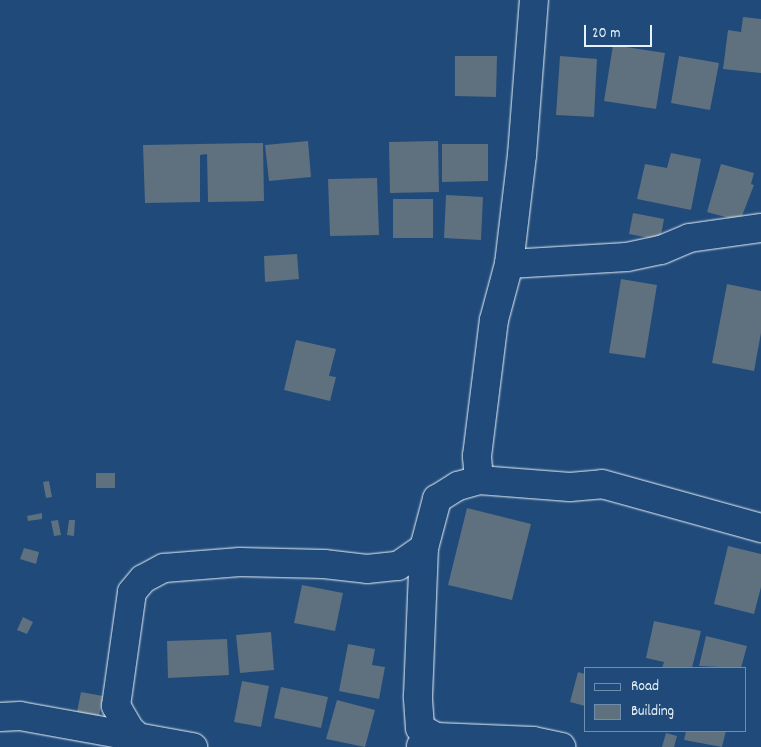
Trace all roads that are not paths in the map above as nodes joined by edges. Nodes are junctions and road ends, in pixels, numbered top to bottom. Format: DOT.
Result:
graph roads {
  1 [pos="534,0"];
  2 [pos="761,228"];
  3 [pos="509,264"];
  4 [pos="479,480"];
  5 [pos="761,528"];
  6 [pos="424,548"];
  7 [pos="0,717"];
  8 [pos="139,738"];
  9 [pos="427,742"];
  10 [pos="193,747"];
  11 [pos="561,747"];
  1 -- 3 [label="street"];
  2 -- 3 [label="street"];
  3 -- 4 [label="street"];
  4 -- 5 [label="street"];
  4 -- 6 [label="street"];
  6 -- 8 [label="street"];
  6 -- 9 [label="street"];
  7 -- 8 [label="street"];
  8 -- 10 [label="street"];
  9 -- 11 [label="street"];
}
